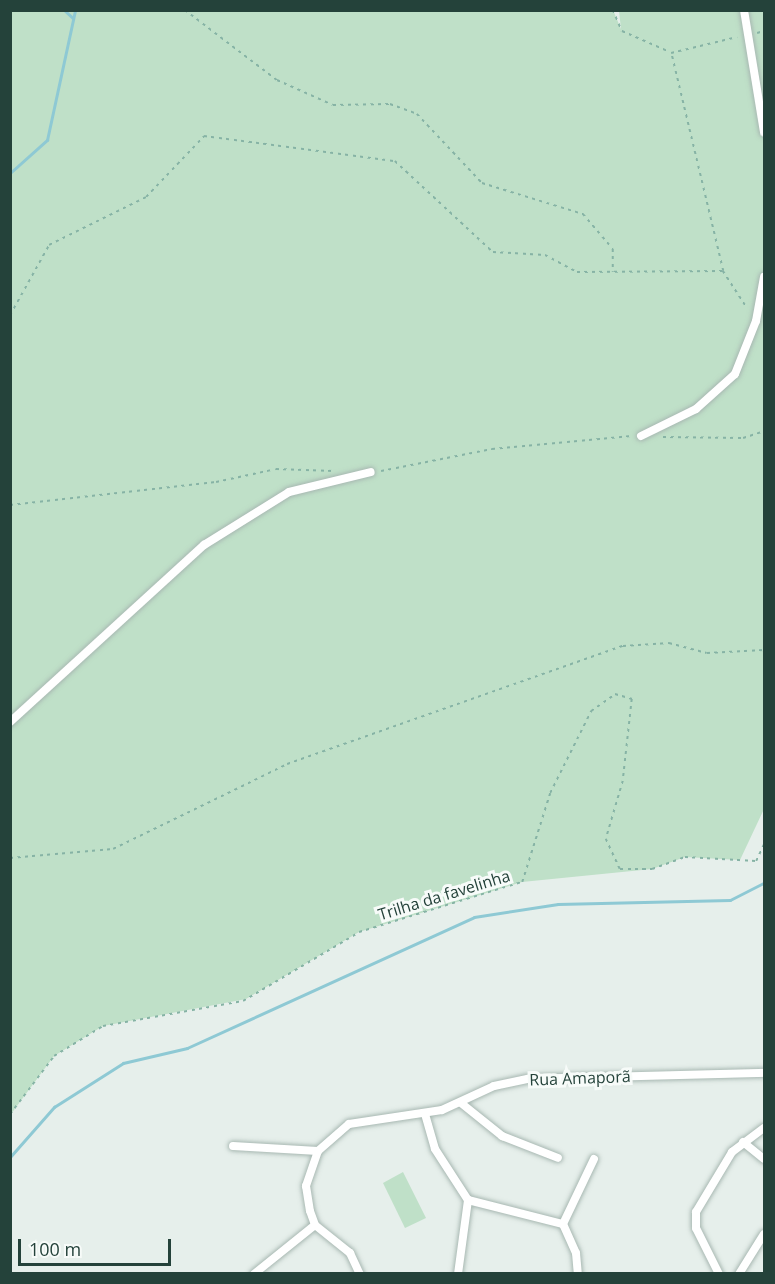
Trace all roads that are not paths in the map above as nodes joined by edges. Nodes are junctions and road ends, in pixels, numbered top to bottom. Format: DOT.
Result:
graph roads {
  1 [pos="744,10"];
  2 [pos="765,132"];
  3 [pos="765,277"];
  4 [pos="641,436"];
  5 [pos="371,472"];
  6 [pos="10,722"];
  7 [pos="765,1072"];
  8 [pos="461,1103"];
  9 [pos="425,1114"];
  10 [pos="765,1128"];
  11 [pos="743,1142"];
  12 [pos="233,1146"];
  13 [pos="318,1151"];
  14 [pos="558,1158"];
  15 [pos="594,1159"];
  16 [pos="765,1160"];
  17 [pos="468,1200"];
  18 [pos="563,1224"];
  19 [pos="315,1225"];
  20 [pos="765,1234"];
  21 [pos="254,1274"];
  22 [pos="360,1274"];
  23 [pos="458,1274"];
  24 [pos="578,1274"];
  25 [pos="719,1274"];
  26 [pos="739,1274"];
  1 -- 2 [label="street"];
  3 -- 4 [label="street"];
  5 -- 6 [label="street"];
  7 -- 8 [label="street, Rua Amaporã"];
  8 -- 9 [label="street, Rua Amaporã"];
  8 -- 14 [label="street"];
  9 -- 13 [label="street, Rua Amaporã"];
  9 -- 17 [label="street"];
  10 -- 11 [label="street"];
  11 -- 16 [label="street"];
  11 -- 25 [label="street"];
  12 -- 13 [label="street"];
  13 -- 19 [label="street"];
  15 -- 18 [label="street"];
  17 -- 18 [label="street"];
  17 -- 23 [label="street"];
  18 -- 24 [label="street"];
  19 -- 21 [label="street"];
  19 -- 22 [label="street"];
  20 -- 26 [label="street"];
}
